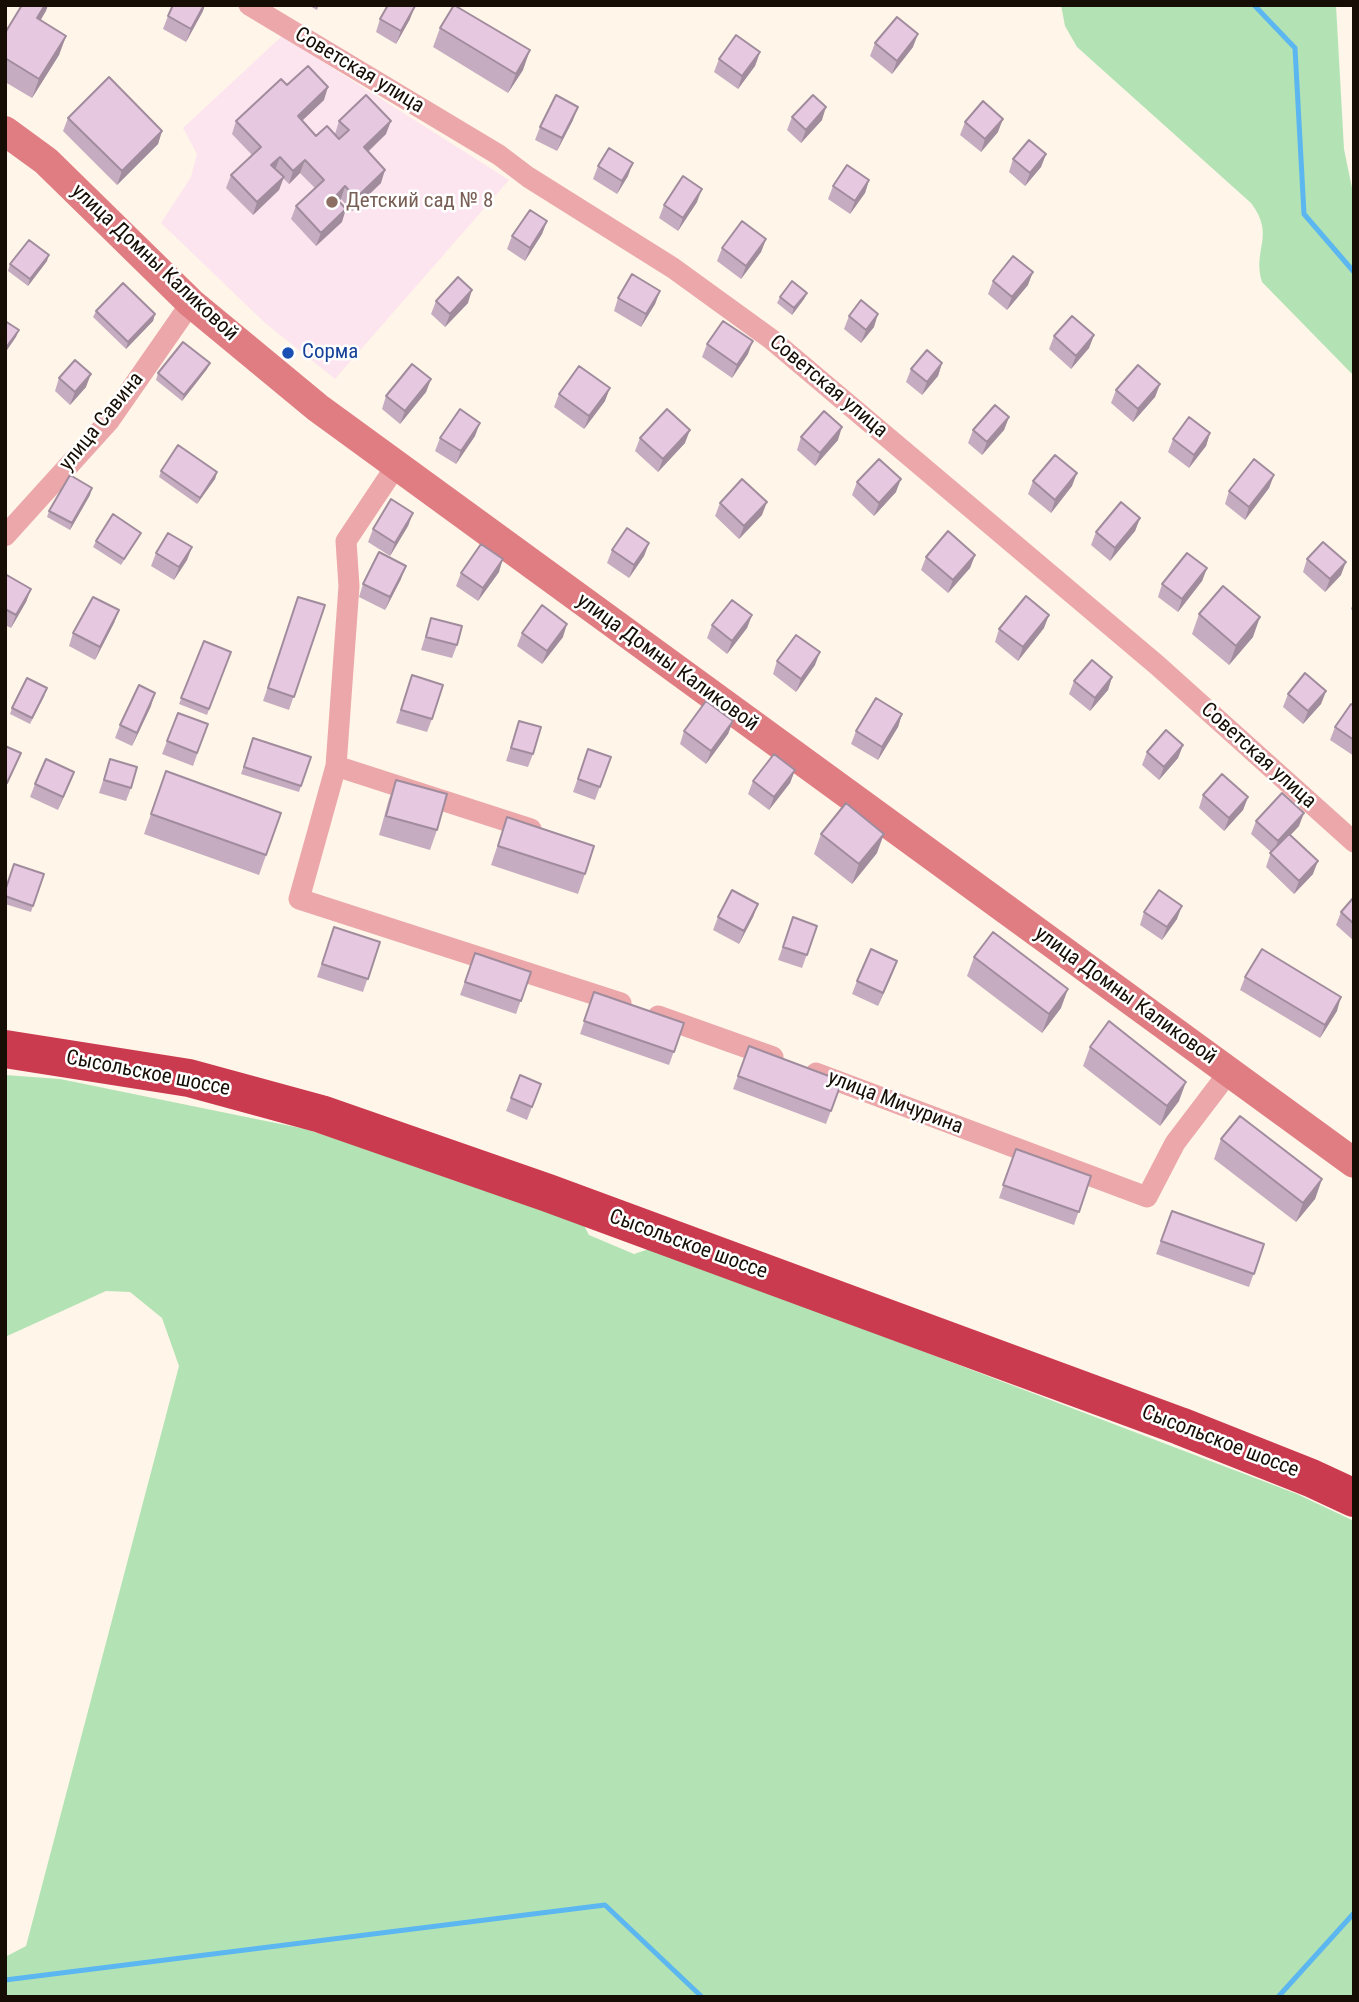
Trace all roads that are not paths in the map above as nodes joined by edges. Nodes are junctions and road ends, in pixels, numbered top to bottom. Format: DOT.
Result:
graph roads {
  1 [pos="249,5"];
  2 [pos="5,131"];
  3 [pos="191,303"];
  4 [pos="396,466"];
  5 [pos="5,536"];
  6 [pos="336,766"];
  7 [pos="557,837"];
  8 [pos="1354,842"];
  9 [pos="5,1049"];
  10 [pos="1229,1072"];
  11 [pos="1354,1163"];
  12 [pos="1354,1498"];
  1 -- 8 [label="street, Советская улица"];
  2 -- 3 [label="main road, улица Домны Каликовой"];
  3 -- 4 [label="main road, улица Домны Каликовой"];
  3 -- 5 [label="street, улица Савина"];
  4 -- 6 [label="street"];
  4 -- 10 [label="main road, улица Домны Каликовой"];
  6 -- 7 [label="street"];
  6 -- 10 [label="street, улица Мичурина"];
  9 -- 12 [label="highway, Сысольское шоссе"];
  10 -- 11 [label="main road, улица Домны Каликовой"];
}
